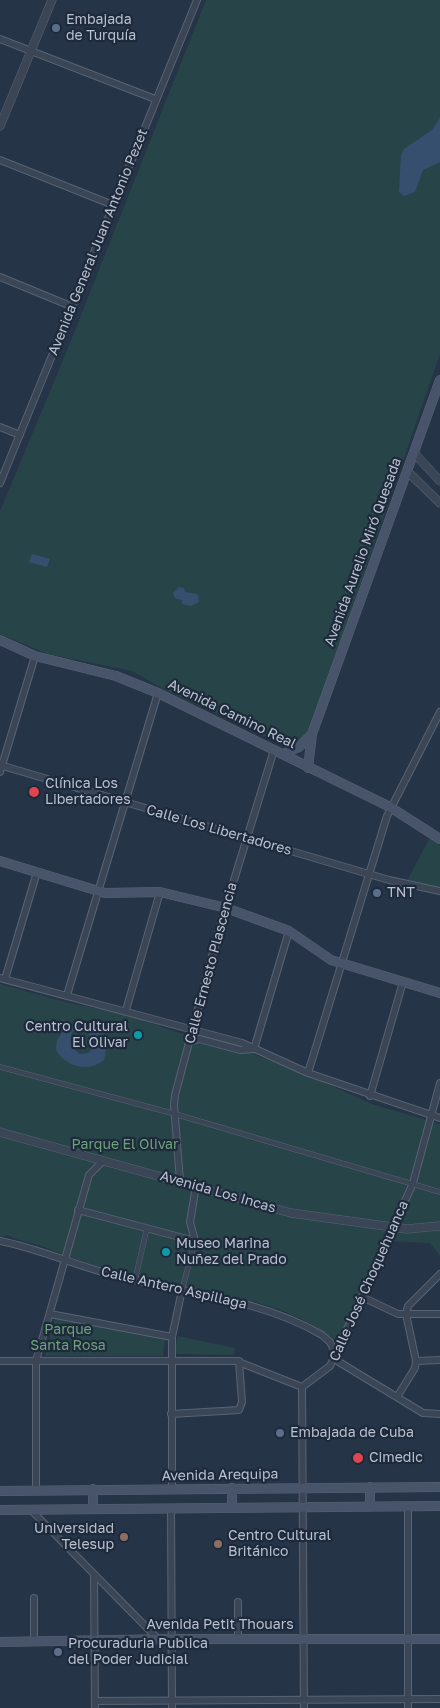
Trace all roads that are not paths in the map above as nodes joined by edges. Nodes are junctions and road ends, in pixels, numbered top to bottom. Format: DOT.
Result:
graph roads {
  1 [pos="52,0"];
  2 [pos="196,0"];
  3 [pos="0,39"];
  4 [pos="31,51"];
  5 [pos="155,100"];
  6 [pos="0,126"];
  7 [pos="0,160"];
  8 [pos="113,205"];
  9 [pos="0,277"];
  10 [pos="73,306"];
  11 [pos="440,380"];
  12 [pos="0,428"];
  13 [pos="20,435"];
  14 [pos="414,452"];
  15 [pos="407,471"];
  16 [pos="439,479"];
  17 [pos="0,483"];
  18 [pos="427,488"];
  19 [pos="440,503"];
  20 [pos="0,640"];
  21 [pos="34,656"];
  22 [pos="158,693"];
  23 [pos="440,712"];
  24 [pos="312,734"];
  25 [pos="278,752"];
  26 [pos="1,767"];
  27 [pos="308,768"];
  28 [pos="126,802"];
  29 [pos="390,807"];
  30 [pos="246,837"];
  31 [pos="440,839"];
  32 [pos="0,861"];
  33 [pos="37,872"];
  34 [pos="368,874"];
  35 [pos="98,891"];
  36 [pos="440,891"];
  37 [pos="160,892"];
  38 [pos="226,908"];
  39 [pos="289,931"];
  40 [pos="342,964"];
  41 [pos="3,978"];
  42 [pos="403,982"];
  43 [pos="440,993"];
  44 [pos="67,995"];
  45 [pos="126,1010"];
  46 [pos="192,1028"];
  47 [pos="189,1042"];
  48 [pos="254,1049"];
  49 [pos="0,1067"];
  50 [pos="308,1074"];
  51 [pos="440,1083"];
  52 [pos="370,1096"];
  53 [pos="175,1114"];
  54 [pos="431,1115"];
  55 [pos="440,1118"];
  56 [pos="0,1132"];
  57 [pos="103,1161"];
  58 [pos="180,1181"];
  59 [pos="413,1183"];
  60 [pos="196,1186"];
  61 [pos="440,1192"];
  62 [pos="78,1210"];
  63 [pos="394,1226"];
  64 [pos="440,1226"];
  65 [pos="147,1228"];
  66 [pos="0,1241"];
  67 [pos="195,1241"];
  68 [pos="64,1258"];
  69 [pos="440,1274"];
  70 [pos="135,1280"];
  71 [pos="182,1290"];
  72 [pos="362,1297"];
  73 [pos="50,1314"];
  74 [pos="406,1314"];
  75 [pos="440,1314"];
  76 [pos="172,1337"];
  77 [pos="335,1357"];
  78 [pos="171,1360"];
  79 [pos="440,1360"];
  80 [pos="0,1361"];
  81 [pos="36,1361"];
  82 [pos="239,1361"];
  83 [pos="416,1361"];
  84 [pos="302,1387"];
  85 [pos="397,1397"];
  86 [pos="171,1414"];
  87 [pos="440,1414"];
  88 [pos="370,1487"];
  89 [pos="440,1487"];
  90 [pos="232,1488"];
  91 [pos="303,1488"];
  92 [pos="93,1489"];
  93 [pos="172,1489"];
  94 [pos="36,1490"];
  95 [pos="0,1491"];
  96 [pos="303,1503"];
  97 [pos="440,1506"];
  98 [pos="370,1507"];
  99 [pos="408,1507"];
  100 [pos="170,1508"];
  101 [pos="232,1508"];
  102 [pos="93,1509"];
  103 [pos="0,1510"];
  104 [pos="30,1510"];
  105 [pos="94,1575"];
  106 [pos="106,1588"];
  107 [pos="94,1595"];
  108 [pos="34,1598"];
  109 [pos="238,1602"];
  110 [pos="304,1638"];
  111 [pos="440,1638"];
  112 [pos="158,1639"];
  113 [pos="172,1639"];
  114 [pos="238,1639"];
  115 [pos="409,1639"];
  116 [pos="95,1640"];
  117 [pos="0,1642"];
  118 [pos="34,1642"];
  119 [pos="408,1699"];
  120 [pos="440,1699"];
  121 [pos="304,1700"];
  122 [pos="171,1704"];
  123 [pos="95,1705"];
  124 [pos="304,1708"];
  125 [pos="408,1708"];
  1 -- 4 [label="street"];
  2 -- 5 [label="street, Avenida General Juan Antonio Pezet"];
  3 -- 4 [label="street"];
  4 -- 5 [label="street"];
  4 -- 6 [label="street"];
  5 -- 8 [label="street, Avenida General Juan Antonio Pezet"];
  7 -- 8 [label="street"];
  8 -- 10 [label="street, Avenida General Juan Antonio Pezet"];
  9 -- 10 [label="street"];
  10 -- 13 [label="street, Avenida General Juan Antonio Pezet"];
  11 -- 14 [label="main road, Avenida Aurelio Miró Quesada"];
  12 -- 13 [label="street"];
  13 -- 17 [label="street, Avenida General Juan Antonio Pezet"];
  14 -- 15 [label="main road, Avenida Aurelio Miró Quesada"];
  14 -- 16 [label="street"];
  15 -- 18 [label="street"];
  15 -- 24 [label="main road, Avenida Aurelio Miró Quesada"];
  16 -- 18 [label="street"];
  18 -- 19 [label="street"];
  20 -- 21 [label="main road, Avenida Camino Real"];
  21 -- 22 [label="main road, Avenida Camino Real"];
  21 -- 26 [label="street"];
  22 -- 25 [label="main road, Avenida Camino Real"];
  22 -- 28 [label="street"];
  23 -- 29 [label="street"];
  24 -- 25 [label="main road"];
  24 -- 27 [label="main road, Avenida Aurelio Miró Quesada"];
  25 -- 27 [label="main road, Avenida Camino Real"];
  25 -- 30 [label="street, Calle Ernesto Plascencia"];
  26 -- 28 [label="street, Calle Los Libertadores"];
  27 -- 29 [label="main road, Avenida Camino Real"];
  28 -- 30 [label="street, Calle Los Libertadores"];
  28 -- 35 [label="street"];
  29 -- 31 [label="main road, Avenida Camino Real"];
  29 -- 34 [label="street"];
  30 -- 34 [label="street, Calle Los Libertadores"];
  30 -- 38 [label="street, Calle Ernesto Plascencia"];
  32 -- 33 [label="main road"];
  33 -- 35 [label="main road"];
  33 -- 41 [label="street"];
  34 -- 36 [label="street, Calle Los Libertadores"];
  34 -- 40 [label="street"];
  35 -- 37 [label="main road"];
  35 -- 44 [label="street"];
  37 -- 38 [label="main road"];
  37 -- 45 [label="street"];
  38 -- 39 [label="main road"];
  38 -- 46 [label="street, Calle Ernesto Plascencia"];
  39 -- 40 [label="main road"];
  39 -- 48 [label="street"];
  40 -- 42 [label="main road"];
  40 -- 50 [label="street"];
  41 -- 44 [label="street"];
  42 -- 43 [label="main road"];
  42 -- 52 [label="street"];
  44 -- 45 [label="street"];
  45 -- 46 [label="street"];
  46 -- 47 [label="street, Calle Ernesto Plascencia"];
  46 -- 48 [label="street"];
  47 -- 48 [label="street"];
  47 -- 53 [label="street, Calle Ernesto Plascencia"];
  48 -- 50 [label="street"];
  49 -- 53 [label="street"];
  50 -- 52 [label="street"];
  51 -- 54 [label="street, Calle José Choquehuanca"];
  52 -- 54 [label="street"];
  53 -- 58 [label="street, Calle Ernesto Plascencia"];
  53 -- 59 [label="street"];
  54 -- 55 [label="street"];
  54 -- 59 [label="street, Calle José Choquehuanca"];
  56 -- 57 [label="street, Avenida Los Incas"];
  57 -- 58 [label="street, Avenida Los Incas"];
  57 -- 62 [label="street"];
  58 -- 60 [label="street, Avenida Los Incas"];
  59 -- 61 [label="street"];
  59 -- 63 [label="street, Calle José Choquehuanca"];
  60 -- 63 [label="street, Avenida Los Incas"];
  60 -- 67 [label="street"];
  62 -- 65 [label="street"];
  62 -- 68 [label="street"];
  63 -- 64 [label="street, Avenida Los Incas"];
  63 -- 72 [label="street, Calle José Choquehuanca"];
  65 -- 67 [label="street"];
  65 -- 70 [label="street"];
  66 -- 68 [label="street, Calle Antero Aspillaga"];
  67 -- 71 [label="street"];
  68 -- 70 [label="street, Calle Antero Aspillaga"];
  68 -- 73 [label="street"];
  69 -- 74 [label="street"];
  70 -- 71 [label="street, Calle Antero Aspillaga"];
  71 -- 76 [label="street"];
  71 -- 77 [label="street, Calle Antero Aspillaga"];
  72 -- 74 [label="street"];
  72 -- 77 [label="street, Calle José Choquehuanca"];
  73 -- 76 [label="street"];
  73 -- 81 [label="street"];
  74 -- 75 [label="street"];
  74 -- 83 [label="street"];
  76 -- 78 [label="street"];
  77 -- 84 [label="street, Calle José Choquehuanca"];
  77 -- 85 [label="street, Calle Antero Aspillaga"];
  78 -- 81 [label="street"];
  78 -- 82 [label="street"];
  78 -- 86 [label="street"];
  79 -- 83 [label="street"];
  80 -- 81 [label="street"];
  81 -- 94 [label="street"];
  82 -- 84 [label="street"];
  82 -- 86 [label="street"];
  83 -- 85 [label="street"];
  84 -- 91 [label="street"];
  85 -- 87 [label="street, Calle Antero Aspillaga"];
  86 -- 93 [label="street"];
  88 -- 89 [label="main road, Avenida Arequipa"];
  88 -- 91 [label="main road, Avenida Arequipa"];
  88 -- 98 [label="main road"];
  90 -- 91 [label="main road, Avenida Arequipa"];
  90 -- 93 [label="main road, Avenida Arequipa"];
  90 -- 101 [label="main road"];
  91 -- 96 [label="street"];
  92 -- 93 [label="main road, Avenida Arequipa"];
  92 -- 94 [label="main road, Avenida Arequipa"];
  92 -- 102 [label="main road"];
  94 -- 95 [label="main road, Avenida Arequipa"];
  96 -- 98 [label="main road"];
  96 -- 101 [label="main road"];
  96 -- 110 [label="street"];
  97 -- 99 [label="main road"];
  98 -- 99 [label="main road"];
  99 -- 115 [label="street"];
  100 -- 101 [label="main road"];
  100 -- 102 [label="main road"];
  100 -- 113 [label="street"];
  102 -- 104 [label="main road"];
  103 -- 104 [label="main road"];
  104 -- 105 [label="street"];
  105 -- 106 [label="street"];
  105 -- 107 [label="street"];
  106 -- 107 [label="street"];
  106 -- 112 [label="street"];
  107 -- 116 [label="street"];
  108 -- 118 [label="street"];
  109 -- 114 [label="street"];
  110 -- 114 [label="main road, Avenida Petit Thouars"];
  110 -- 115 [label="main road, Avenida Petit Thouars"];
  110 -- 121 [label="street"];
  111 -- 115 [label="main road, Avenida Petit Thouars"];
  112 -- 113 [label="main road, Avenida Petit Thouars"];
  112 -- 116 [label="main road, Avenida Petit Thouars"];
  113 -- 114 [label="main road, Avenida Petit Thouars"];
  113 -- 122 [label="street"];
  115 -- 119 [label="street"];
  116 -- 118 [label="main road, Avenida Petit Thouars"];
  116 -- 123 [label="street"];
  117 -- 118 [label="main road, Avenida Petit Thouars"];
  119 -- 120 [label="street"];
  119 -- 121 [label="street"];
  119 -- 125 [label="street"];
  121 -- 122 [label="street"];
  121 -- 124 [label="street"];
  122 -- 123 [label="street"];
}
